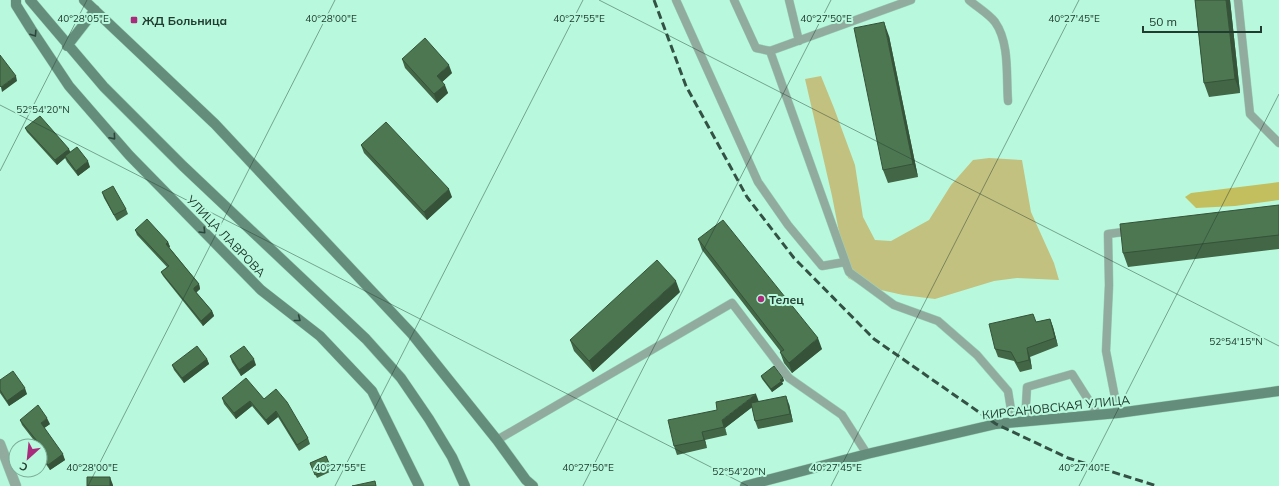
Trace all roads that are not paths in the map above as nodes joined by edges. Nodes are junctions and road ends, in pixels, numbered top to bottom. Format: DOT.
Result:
graph roads {
  1 [pos="16,0"];
  2 [pos="30,0"];
  3 [pos="84,0"];
  4 [pos="676,0"];
  5 [pos="734,0"];
  6 [pos="789,0"];
  7 [pos="911,0"];
  8 [pos="969,0"];
  9 [pos="1238,0"];
  10 [pos="94,10"];
  11 [pos="799,41"];
  12 [pos="67,46"];
  13 [pos="770,51"];
  14 [pos="1008,101"];
  15 [pos="1279,143"];
  16 [pos="1139,230"];
  17 [pos="845,262"];
  18 [pos="1279,391"];
  19 [pos="1118,413"];
  20 [pos="1098,415"];
  21 [pos="1012,422"];
  22 [pos="1025,422"];
  23 [pos="497,440"];
  24 [pos="0,444"];
  25 [pos="867,454"];
  26 [pos="16,486"];
  27 [pos="419,486"];
  28 [pos="465,486"];
  29 [pos="533,486"];
  30 [pos="745,486"];
  1 -- 27 [label="main road, УЛИЦА ЛАВРОВА, one-way"];
  2 -- 12 [label="main road, УЛИЦА ЛАВРОВА"];
  3 -- 10 [label="main road"];
  4 -- 17 [label="lane"];
  5 -- 13 [label="lane"];
  6 -- 11 [label="lane"];
  7 -- 11 [label="lane"];
  8 -- 14 [label="lane"];
  9 -- 15 [label="lane"];
  10 -- 12 [label="main road"];
  10 -- 23 [label="main road"];
  11 -- 13 [label="lane"];
  12 -- 28 [label="main road, УЛИЦА ЛАВРОВА"];
  13 -- 17 [label="lane"];
  16 -- 19 [label="lane"];
  17 -- 21 [label="lane"];
  18 -- 19 [label="main road, КИРСАНОВСКАЯ УЛИЦА"];
  19 -- 20 [label="main road, КИРСАНОВСКАЯ УЛИЦА"];
  20 -- 22 [label="main road, КИРСАНОВСКАЯ УЛИЦА"];
  20 -- 22 [label="lane"];
  21 -- 22 [label="main road, КИРСАНОВСКАЯ УЛИЦА"];
  21 -- 25 [label="main road, КИРСАНОВСКАЯ УЛИЦА"];
  23 -- 25 [label="lane"];
  23 -- 29 [label="main road"];
  24 -- 26 [label="street"];
  25 -- 30 [label="main road, КИРСАНОВСКАЯ УЛИЦА"];
}
